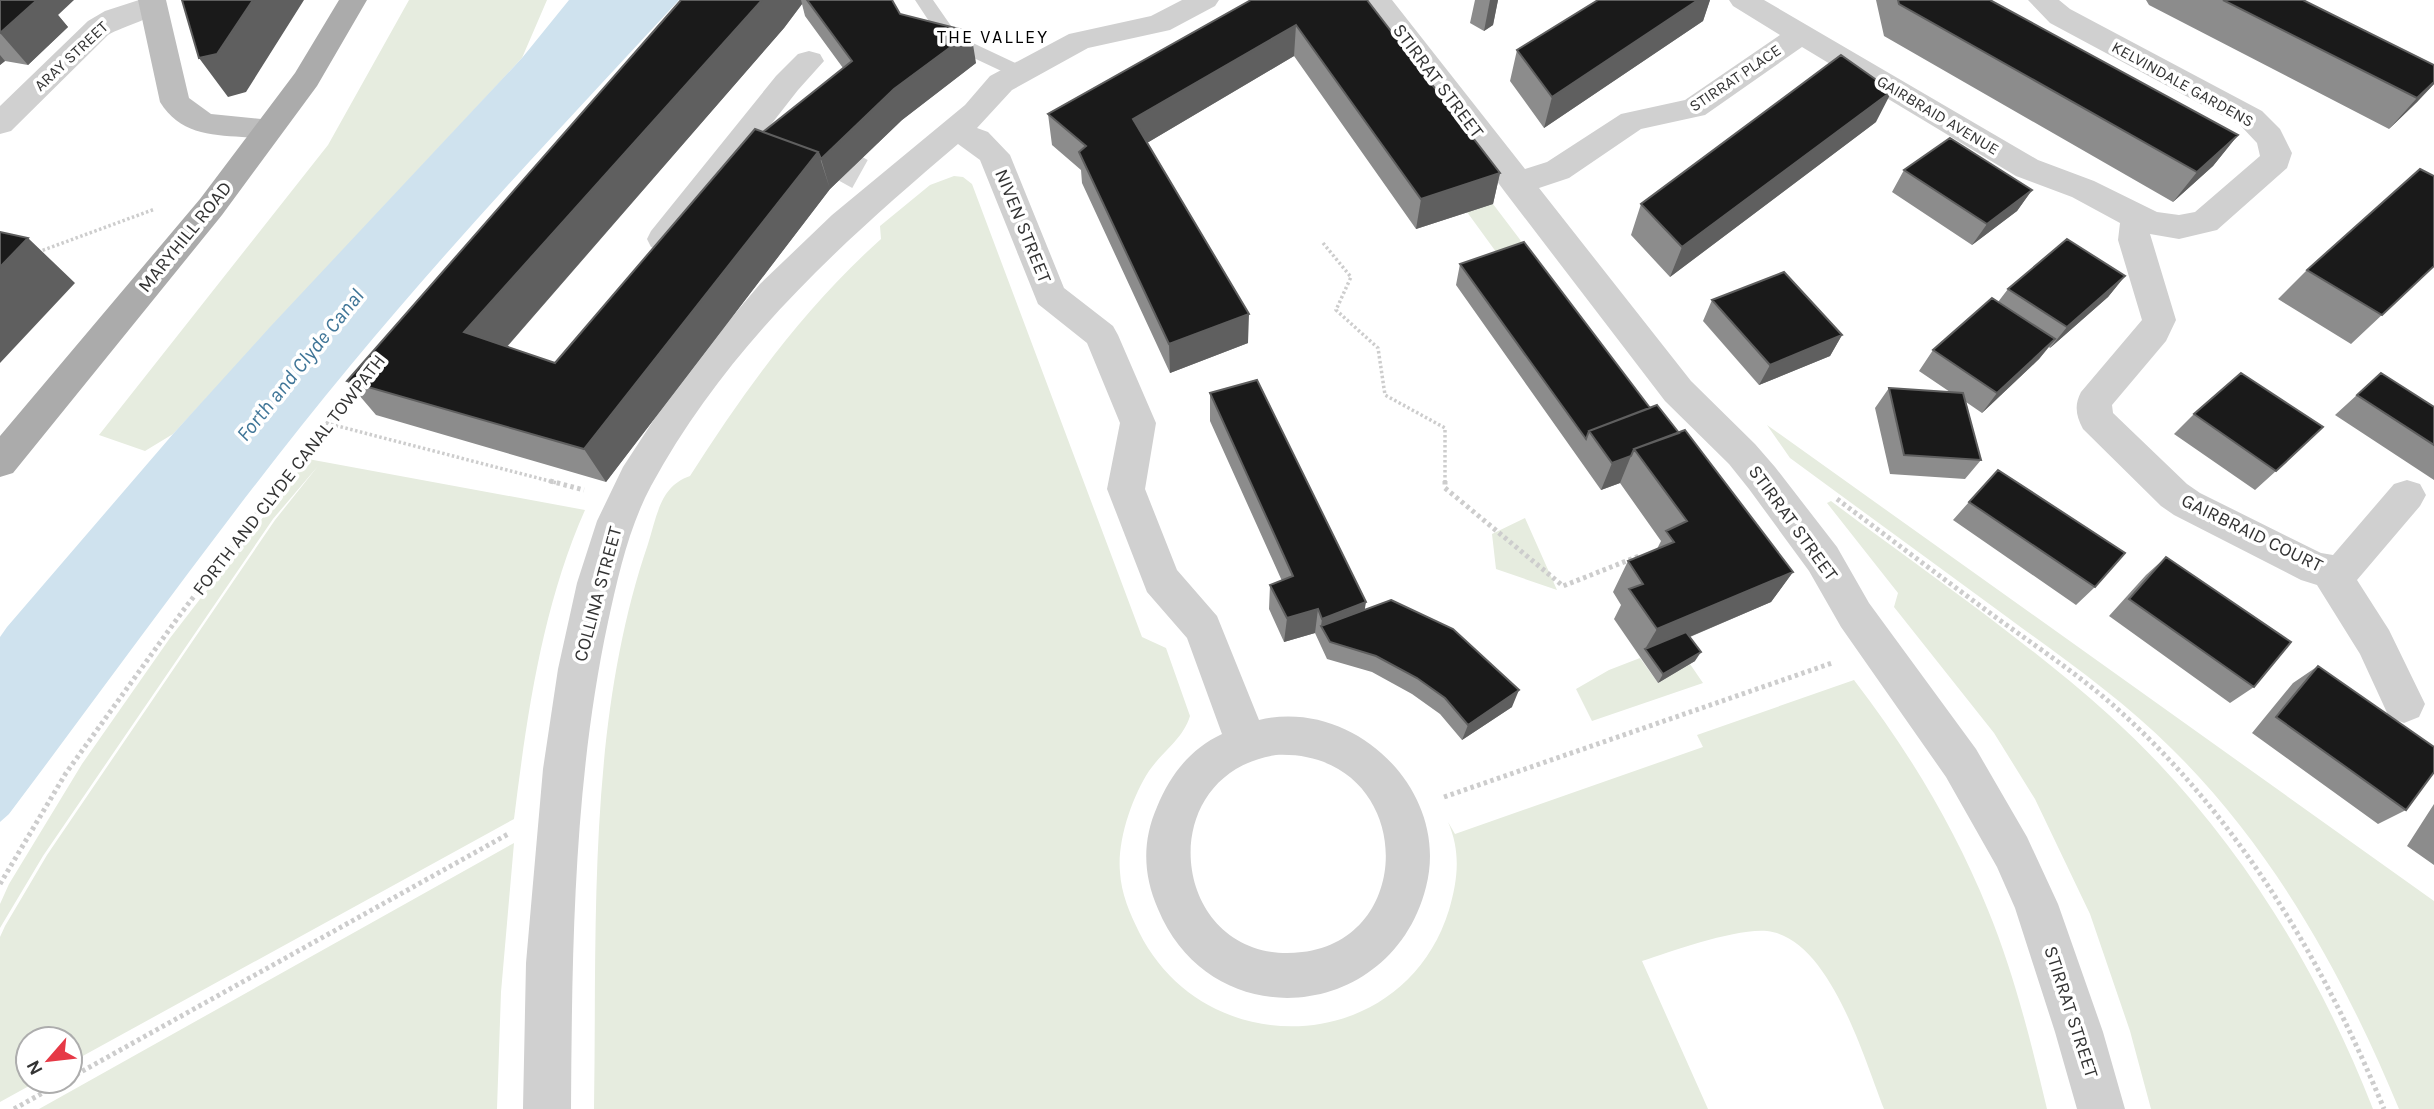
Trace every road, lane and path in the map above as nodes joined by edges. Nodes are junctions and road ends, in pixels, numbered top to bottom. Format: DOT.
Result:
graph roads {
  1 [pos="353,0"];
  2 [pos="924,0"];
  3 [pos="1205,0"];
  4 [pos="1377,0"];
  5 [pos="2042,0"];
  6 [pos="152,2"];
  7 [pos="1763,4"];
  8 [pos="1801,34"];
  9 [pos="809,61"];
  10 [pos="1019,72"];
  11 [pos="0,124"];
  12 [pos="270,128"];
  13 [pos="940,142"];
  14 [pos="1516,184"];
  15 [pos="165,205"];
  16 [pos="2137,218"];
  17 [pos="1323,243"];
  18 [pos="26,256"];
  19 [pos="642,266"];
  20 [pos="357,384"];
  21 [pos="326,423"];
  22 [pos="0,461"];
  23 [pos="2407,495"];
  24 [pos="1833,496"];
  25 [pos="626,500"];
  26 [pos="1639,556"];
  27 [pos="2330,572"];
  28 [pos="1878,647"];
  29 [pos="2404,704"];
  30 [pos="1247,744"];
  31 [pos="1459,792"];
  32 [pos="559,821"];
  33 [pos="0,884"];
  34 [pos="84,1070"];
  35 [pos="39,1095"];
  36 [pos="14,1109"];
  37 [pos="547,1109"];
  38 [pos="2101,1109"];
  39 [pos="2384,1109"];
  1 -- 12 [label="main road, MARYHILL ROAD"];
  2 -- 10 [label="lane"];
  3 -- 10 [label="street, COLLINA STREET"];
  4 -- 14 [label="street, STIRRAT STREET"];
  5 -- 16 [label="street, KELVINDALE GARDENS"];
  6 -- 11 [label="street, ARAY STREET"];
  6 -- 12 [label="street"];
  7 -- 8 [label="street, GAIRBRAID AVENUE"];
  8 -- 14 [label="street, STIRRAT PLACE"];
  8 -- 16 [label="street, GAIRBRAID AVENUE"];
  9 -- 19 [label="street"];
  10 -- 13 [label="street, COLLINA STREET"];
  12 -- 22 [label="main road, MARYHILL ROAD"];
  13 -- 25 [label="street, COLLINA STREET"];
  13 -- 30 [label="street, NIVEN STREET"];
  14 -- 28 [label="street, STIRRAT STREET"];
  15 -- 18 [label="path"];
  16 -- 27 [label="street, GAIRBRAID COURT"];
  17 -- 26 [label="path"];
  20 -- 21 [label="path, FORTH AND CLYDE CANAL TOWPATH"];
  21 -- 25 [label="path"];
  21 -- 33 [label="path, FORTH AND CLYDE CANAL TOWPATH"];
  23 -- 27 [label="street, GAIRBRAID COURT"];
  24 -- 39 [label="path"];
  25 -- 32 [label="street, COLLINA STREET"];
  27 -- 29 [label="street, GAIRBRAID COURT"];
  28 -- 31 [label="path"];
  28 -- 38 [label="street, STIRRAT STREET"];
  30 -- 30 [label="street"];
  32 -- 34 [label="path"];
  32 -- 37 [label="street, COLLINA STREET"];
  35 -- 36 [label="path"];
}
